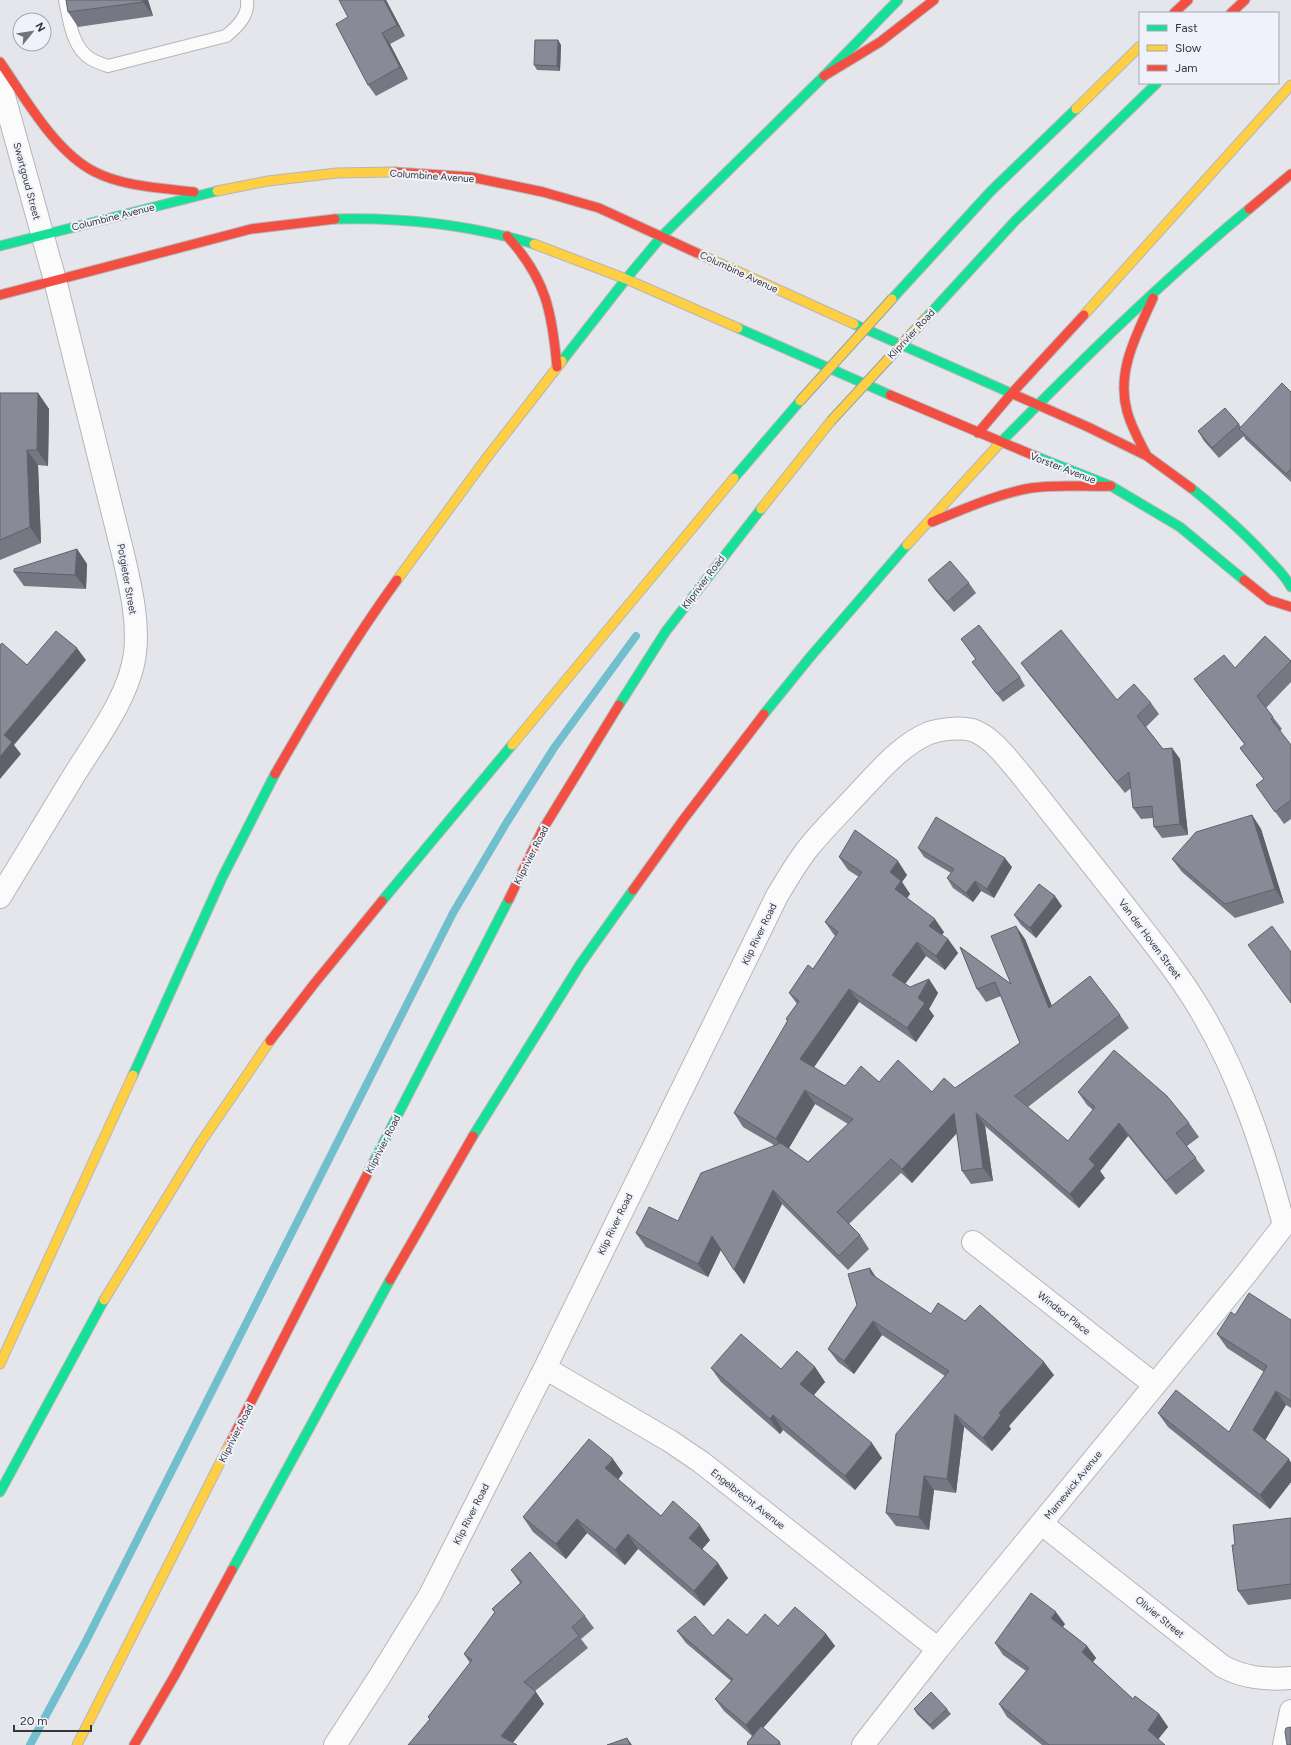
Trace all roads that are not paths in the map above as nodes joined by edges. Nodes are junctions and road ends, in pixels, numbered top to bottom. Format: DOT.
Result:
graph roads {
  1 [pos="65,0"];
  2 [pos="247,0"];
  3 [pos="898,0"];
  4 [pos="934,0"];
  5 [pos="1188,0"];
  6 [pos="1245,0"];
  7 [pos="1175,12"];
  8 [pos="1232,12"];
  9 [pos="1139,47"];
  10 [pos="0,62"];
  11 [pos="824,76"];
  12 [pos="0,82"];
  13 [pos="1155,84"];
  14 [pos="1291,85"];
  15 [pos="1291,174"];
  16 [pos="205,194"];
  17 [pos="42,235"];
  18 [pos="507,236"];
  19 [pos="662,236"];
  20 [pos="0,246"];
  21 [pos="626,279"];
  22 [pos="55,280"];
  23 [pos="1156,290"];
  24 [pos="0,295"];
  25 [pos="557,367"];
  26 [pos="1012,393"];
  27 [pos="1038,405"];
  28 [pos="978,433"];
  29 [pos="1000,443"];
  30 [pos="1147,456"];
  31 [pos="1111,486"];
  32 [pos="927,524"];
  33 [pos="1290,582"];
  34 [pos="1269,600"];
  35 [pos="1291,607"];
  36 [pos="930,733"];
  37 [pos="0,897"];
  38 [pos="1288,1224"];
  39 [pos="973,1242"];
  40 [pos="0,1364"];
  41 [pos="545,1368"];
  42 [pos="1154,1385"];
  43 [pos="0,1492"];
  44 [pos="1042,1524"];
  45 [pos="938,1649"];
  46 [pos="1291,1678"];
  47 [pos="1291,1711"];
  48 [pos="77,1745"];
  49 [pos="134,1745"];
  50 [pos="335,1745"];
  51 [pos="863,1745"];
  52 [pos="1284,1745"];
  1 -- 2 [label="lane"];
  3 -- 11 [label="main road"];
  4 -- 11 [label="main road"];
  5 -- 7 [label="main road"];
  6 -- 8 [label="main road"];
  9 -- 43 [label="main road, bridge"];
  10 -- 16 [label="main road"];
  11 -- 19 [label="main road"];
  12 -- 17 [label="street, Swartgoud Street"];
  13 -- 48 [label="main road, Kliprivier Road, bridge"];
  14 -- 26 [label="main road"];
  15 -- 23 [label="main road"];
  16 -- 17 [label="main road, Columbine Avenue"];
  16 -- 19 [label="main road, Columbine Avenue"];
  17 -- 20 [label="main road, Columbine Avenue"];
  17 -- 22 [label="street, Swartgoud Street"];
  18 -- 21 [label="main road"];
  18 -- 22 [label="main road"];
  18 -- 25 [label="main road"];
  19 -- 21 [label="main road"];
  19 -- 26 [label="main road, Columbine Avenue"];
  21 -- 25 [label="main road"];
  21 -- 28 [label="main road, Vorster Avenue"];
  22 -- 24 [label="main road"];
  22 -- 37 [label="street, Potgieter Street"];
  23 -- 27 [label="main road"];
  23 -- 30 [label="main road"];
  25 -- 40 [label="main road"];
  26 -- 27 [label="main road"];
  26 -- 28 [label="main road"];
  27 -- 29 [label="main road"];
  27 -- 30 [label="main road"];
  28 -- 29 [label="main road, Vorster Avenue"];
  29 -- 31 [label="main road, Vorster Avenue"];
  29 -- 32 [label="main road"];
  30 -- 33 [label="main road"];
  31 -- 32 [label="main road"];
  31 -- 34 [label="main road, Vorster Avenue"];
  32 -- 49 [label="main road"];
  33 -- 34 [label="street"];
  34 -- 35 [label="main road, Vorster Avenue"];
  36 -- 38 [label="street, Van der Hoven Street"];
  36 -- 41 [label="street, Klip River Road"];
  38 -- 42 [label="street, Marnewick Avenue"];
  39 -- 42 [label="street, Windsor Place"];
  41 -- 45 [label="street, Engelbrecht Avenue"];
  41 -- 50 [label="street, Klip River Road"];
  42 -- 44 [label="street, Marnewick Avenue"];
  44 -- 45 [label="street, Marnewick Avenue"];
  44 -- 46 [label="street, Olivier Street"];
  45 -- 51 [label="street, Marnewick Avenue"];
  47 -- 52 [label="street"];
}
